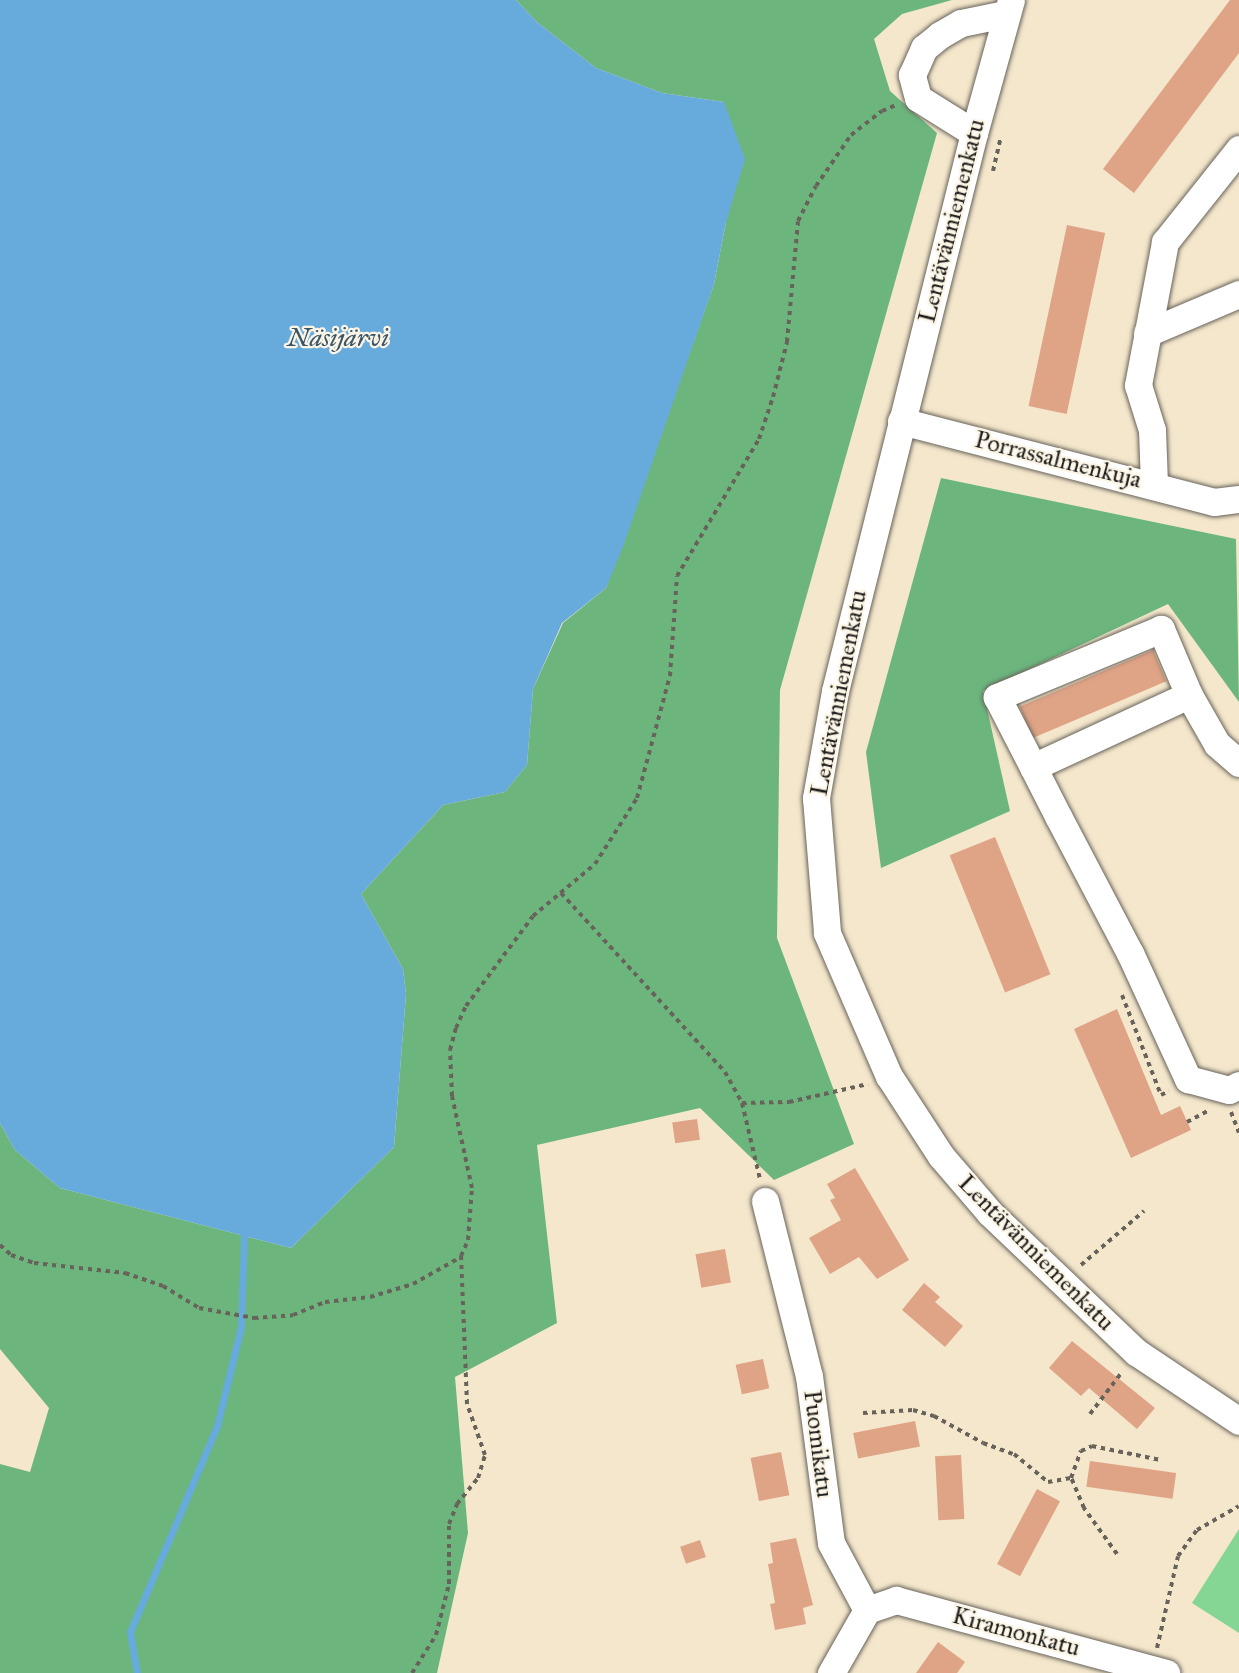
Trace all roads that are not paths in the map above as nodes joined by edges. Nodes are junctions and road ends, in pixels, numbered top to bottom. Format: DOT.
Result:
graph roads {
  1 [pos="1008,7"];
  2 [pos="974,133"];
  3 [pos="1239,149"];
  4 [pos="1239,294"];
  5 [pos="1147,333"];
  6 [pos="901,421"];
  7 [pos="1154,484"];
  8 [pos="1227,501"];
  9 [pos="1189,695"];
  10 [pos="1239,763"];
  11 [pos="1033,767"];
  12 [pos="1239,1085"];
  13 [pos="765,1201"];
  14 [pos="1239,1421"];
  15 [pos="867,1610"];
  16 [pos="1159,1671"];
  17 [pos="831,1673"];
  1 -- 2 [label="street, Lentävänniemenkatu"];
  1 -- 2 [label="street"];
  2 -- 6 [label="street, Lentävänniemenkatu"];
  3 -- 5 [label="street"];
  4 -- 5 [label="street"];
  5 -- 7 [label="street"];
  6 -- 7 [label="street, Porrassalmenkuja"];
  6 -- 14 [label="street, Lentävänniemenkatu"];
  7 -- 8 [label="street, Porrassalmenkuja"];
  9 -- 10 [label="street"];
  9 -- 11 [label="street"];
  9 -- 11 [label="street"];
  11 -- 12 [label="street"];
  13 -- 15 [label="street, Puomikatu"];
  15 -- 16 [label="street, Kiramonkatu"];
  15 -- 17 [label="street"];
}
